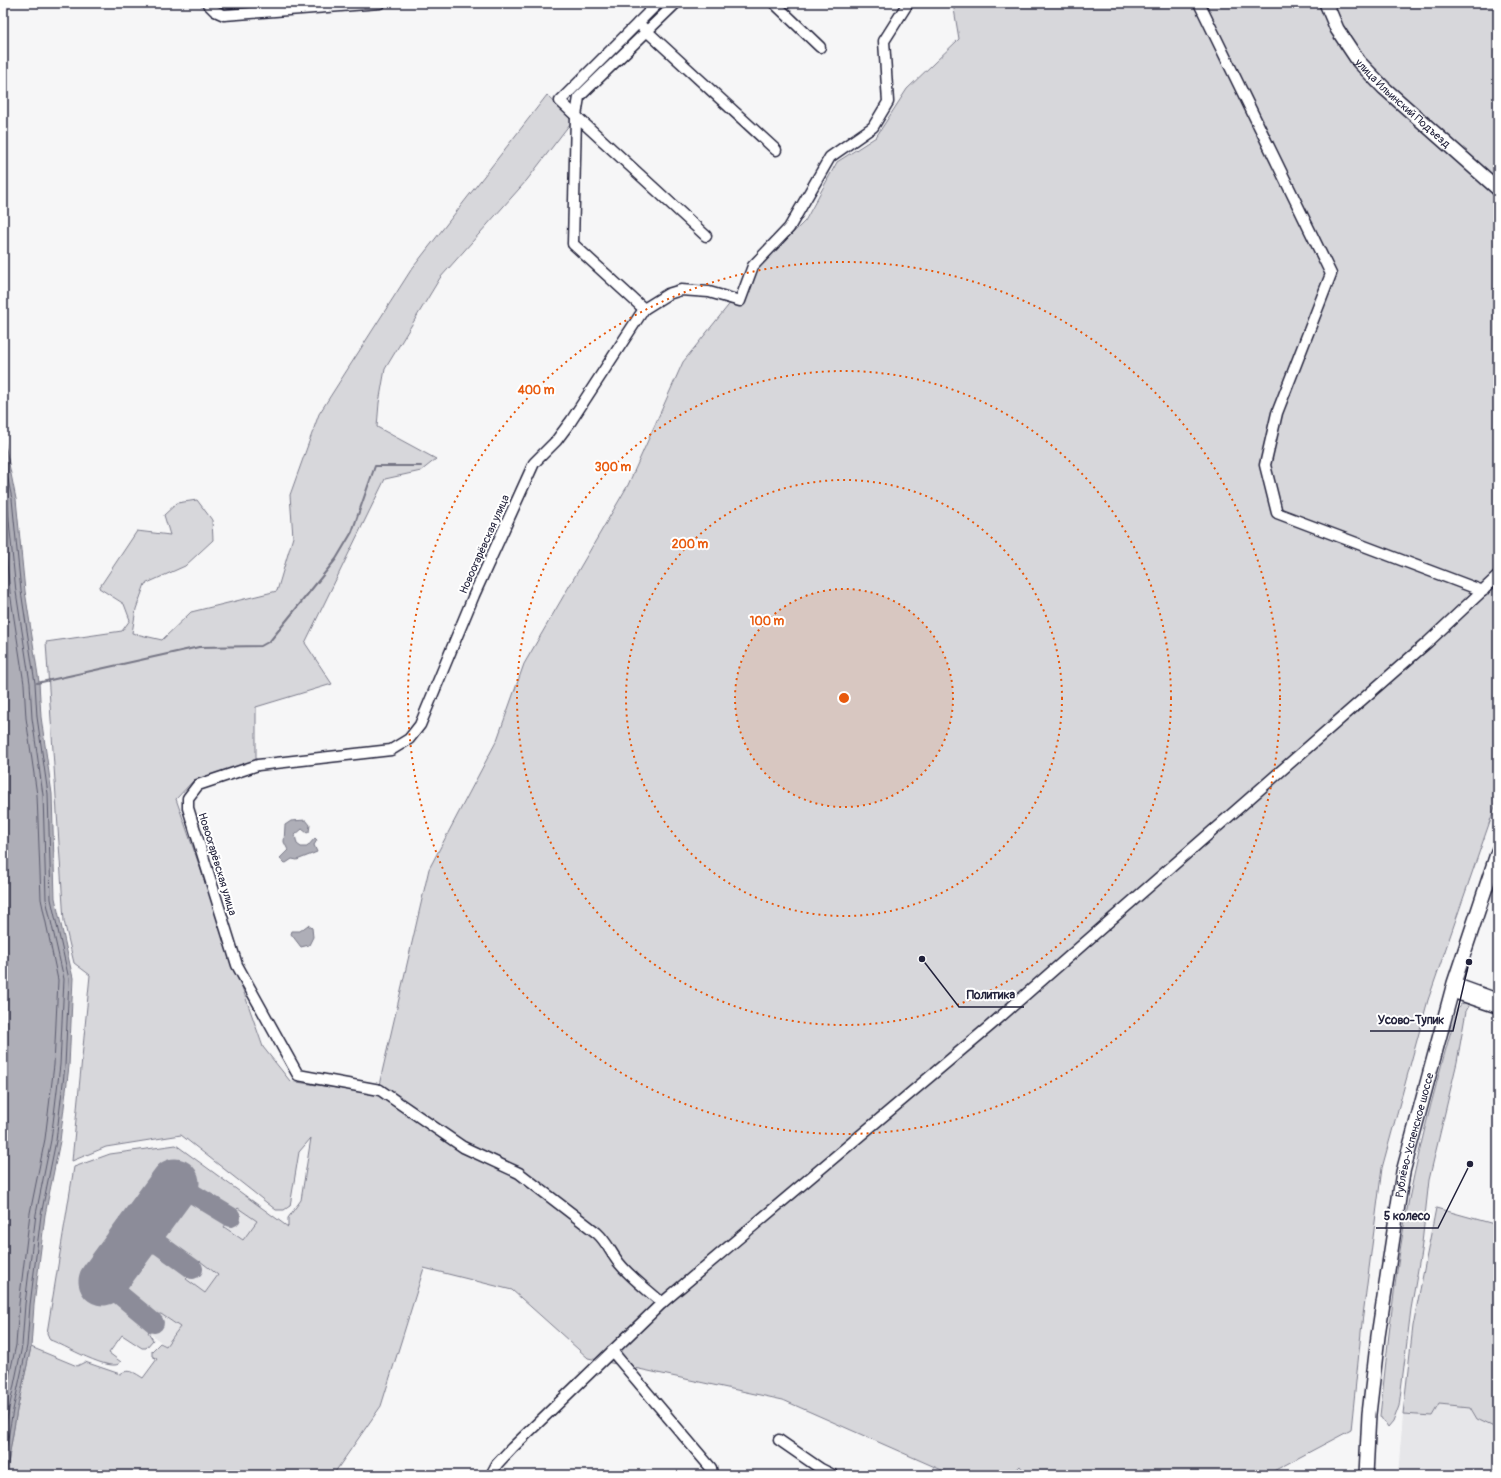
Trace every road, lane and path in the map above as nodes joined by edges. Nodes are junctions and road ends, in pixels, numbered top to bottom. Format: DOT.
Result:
graph roads {
  1 [pos="207,3"];
  2 [pos="380,3"];
  3 [pos="658,3"];
  4 [pos="676,3"];
  5 [pos="774,3"];
  6 [pos="908,3"];
  7 [pos="1199,3"];
  8 [pos="1326,3"];
  9 [pos="638,23"];
  10 [pos="648,30"];
  11 [pos="820,46"];
  12 [pos="576,116"];
  13 [pos="776,150"];
  14 [pos="1498,189"];
  15 [pos="706,236"];
  16 [pos="644,309"];
  17 [pos="1498,576"];
  18 [pos="1483,591"];
  19 [pos="1498,851"];
  20 [pos="1453,987"];
  21 [pos="1498,998"];
  22 [pos="1498,1008"];
  23 [pos="662,1303"];
  24 [pos="612,1351"];
  25 [pos="779,1440"];
  26 [pos="491,1475"];
  27 [pos="712,1475"];
  28 [pos="832,1475"];
  29 [pos="1366,1475"];
  1 -- 2 [label="street"];
  3 -- 9 [label="street"];
  4 -- 10 [label="street"];
  5 -- 11 [label="street"];
  6 -- 16 [label="street, Новоогарёвская улица"];
  7 -- 18 [label="street"];
  8 -- 14 [label="main road, улица Ильинский Подъезд"];
  9 -- 10 [label="street"];
  9 -- 12 [label="street"];
  10 -- 12 [label="street"];
  10 -- 13 [label="street"];
  12 -- 15 [label="street"];
  12 -- 16 [label="street"];
  16 -- 23 [label="street, Новоогарёвская улица"];
  17 -- 18 [label="street"];
  18 -- 23 [label="street"];
  19 -- 20 [label="main road, Рублёво-Успенское шоссе"];
  20 -- 21 [label="street"];
  20 -- 22 [label="street"];
  20 -- 29 [label="main road, Рублёво-Успенское шоссе"];
  23 -- 24 [label="street"];
  24 -- 26 [label="street"];
  24 -- 27 [label="street"];
  25 -- 28 [label="street"];
}
